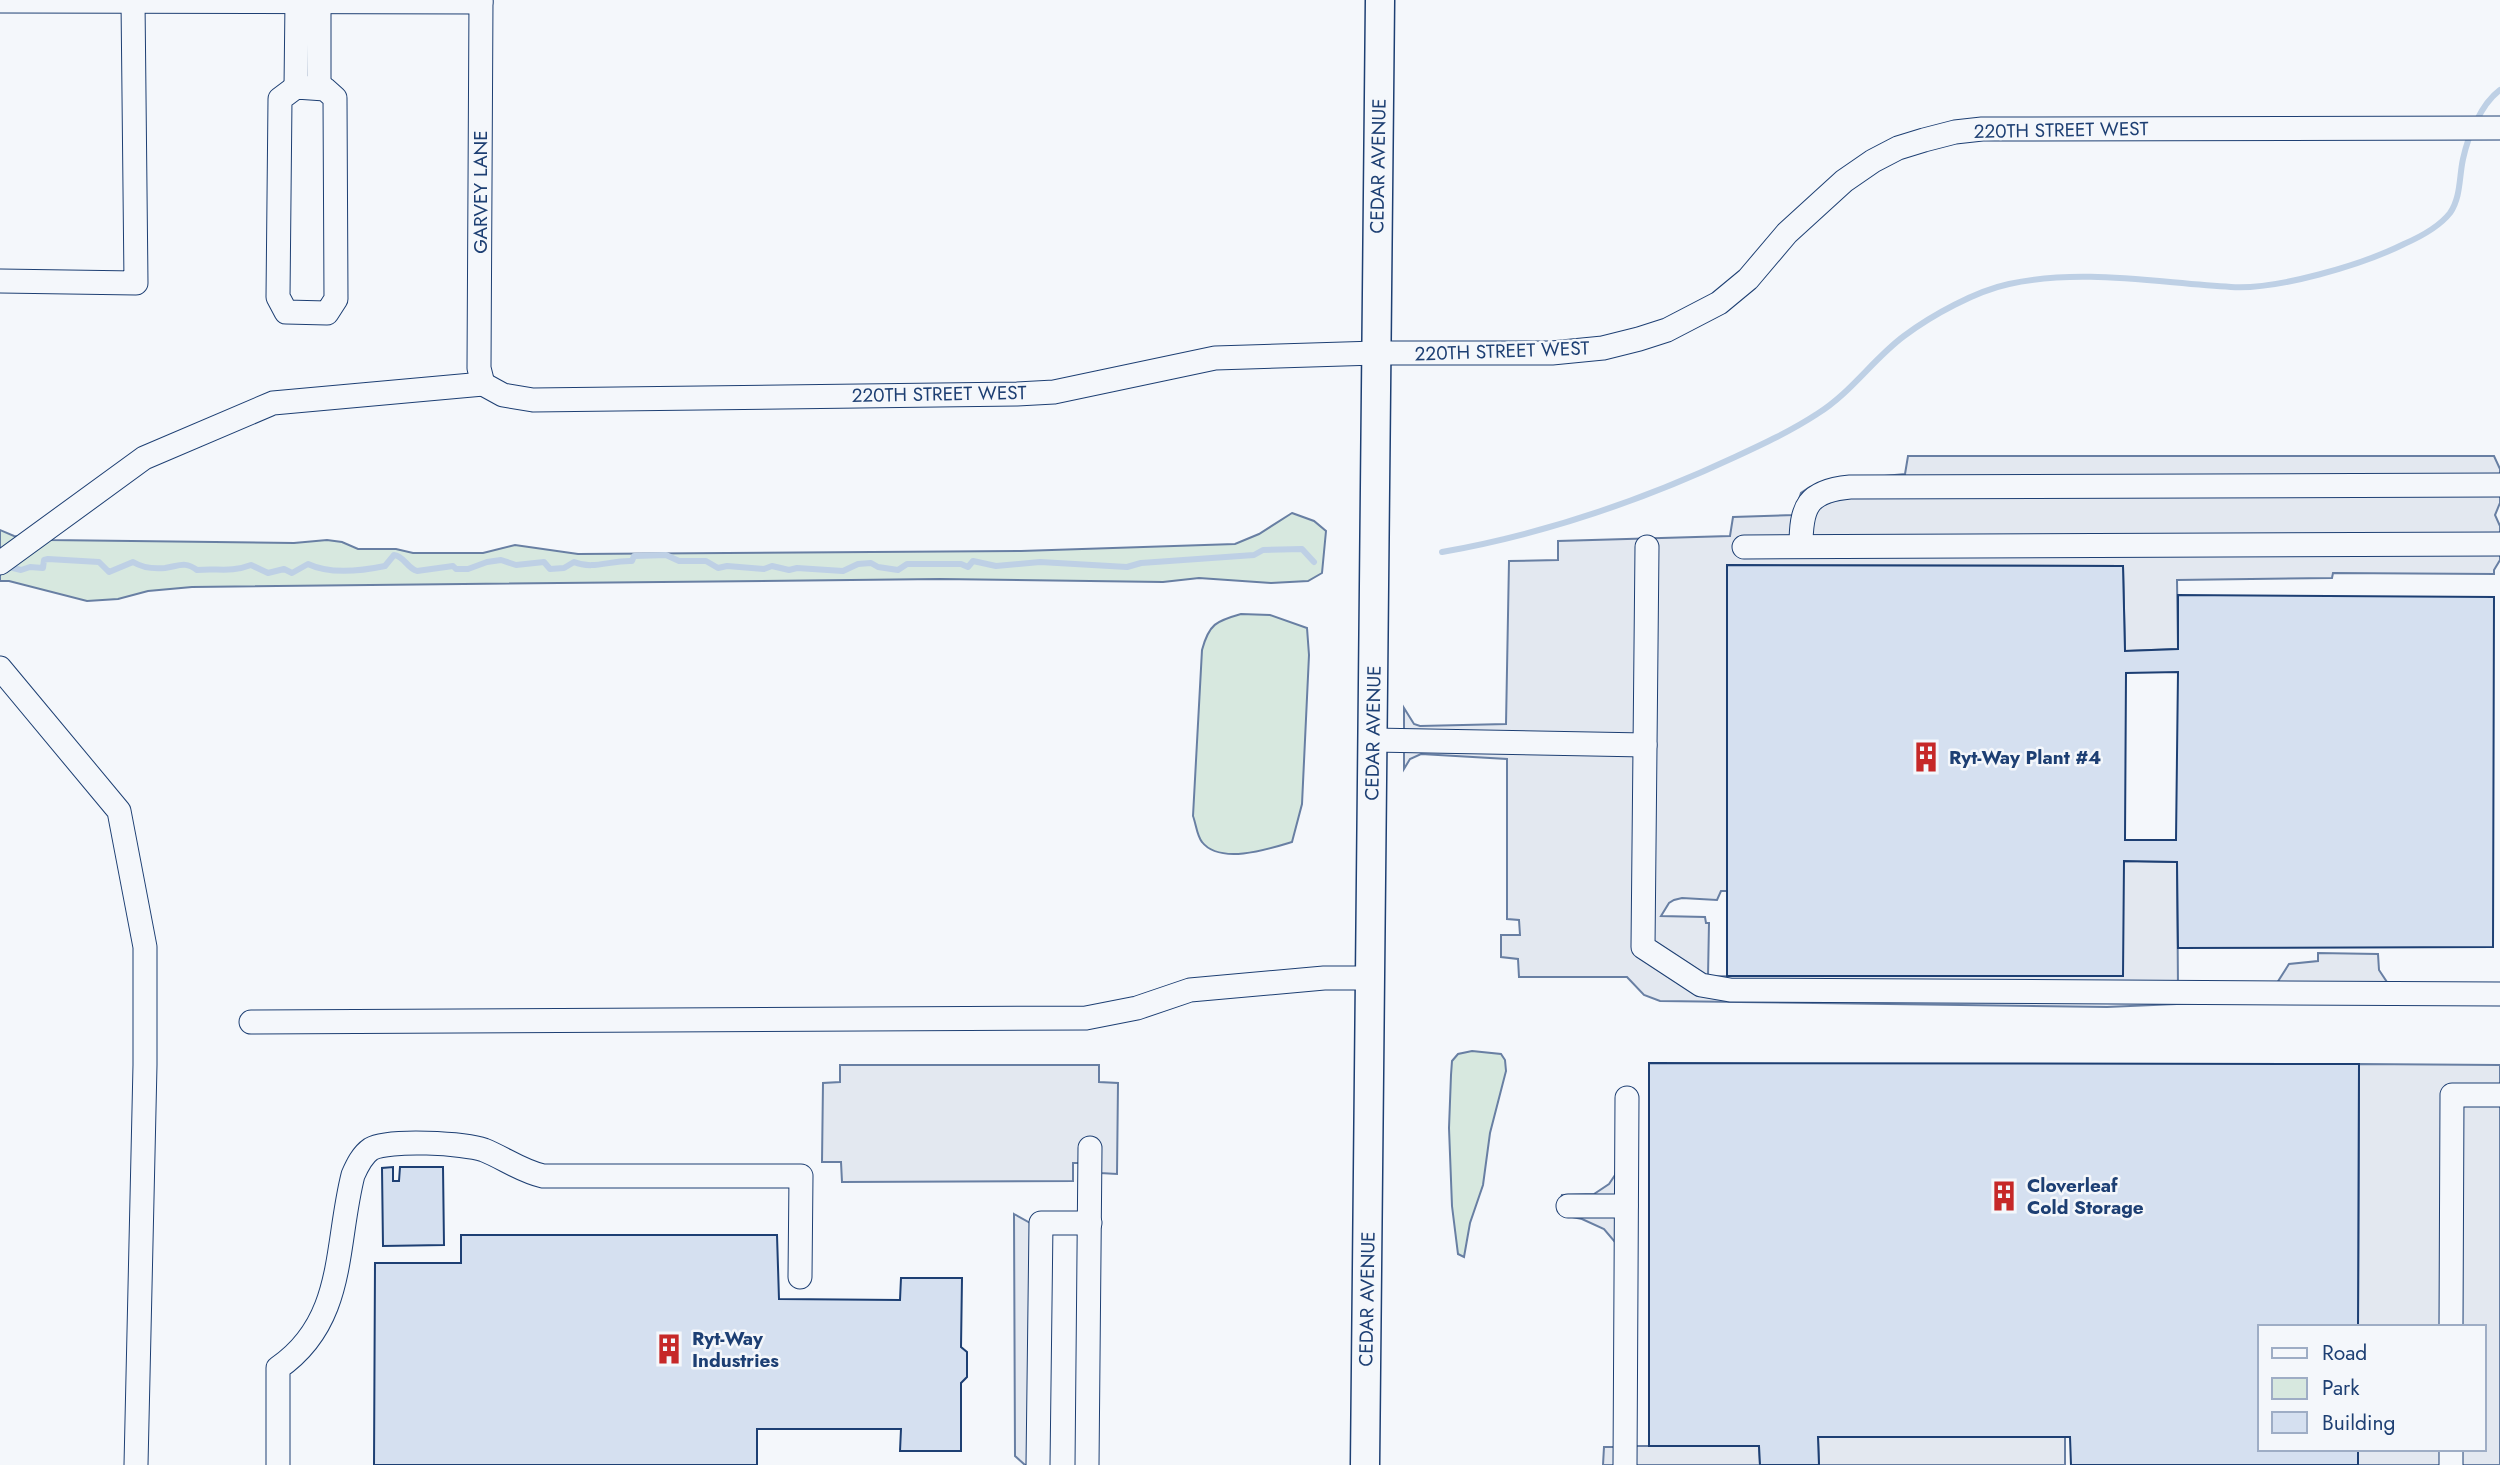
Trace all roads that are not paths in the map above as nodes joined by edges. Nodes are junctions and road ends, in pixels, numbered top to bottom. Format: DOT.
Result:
graph roads {
  1 [pos="1380,0"];
  2 [pos="0,1"];
  3 [pos="133,1"];
  4 [pos="308,1"];
  5 [pos="481,1"];
  6 [pos="308,88"];
  7 [pos="2500,128"];
  8 [pos="0,281"];
  9 [pos="1376,354"];
  10 [pos="483,384"];
  11 [pos="2500,485"];
  12 [pos="2500,544"];
  13 [pos="1801,546"];
  14 [pos="1647,547"];
  15 [pos="1744,547"];
  16 [pos="0,563"];
  17 [pos="0,668"];
  18 [pos="1373,740"];
  19 [pos="1645,745"];
  20 [pos="1370,978"];
  21 [pos="2500,994"];
  22 [pos="251,1022"];
  23 [pos="2500,1095"];
  24 [pos="1627,1098"];
  25 [pos="1090,1148"];
  26 [pos="1568,1206"];
  27 [pos="1626,1206"];
  28 [pos="1090,1223"];
  29 [pos="800,1277"];
  30 [pos="2451,1325"];
  31 [pos="136,1465"];
  32 [pos="278,1465"];
  33 [pos="1038,1465"];
  34 [pos="1087,1465"];
  35 [pos="1365,1465"];
  36 [pos="1625,1465"];
  1 -- 9 [label="main road, CEDAR AVENUE"];
  2 -- 3 [label="street"];
  3 -- 4 [label="street"];
  3 -- 8 [label="street"];
  4 -- 5 [label="street"];
  4 -- 6 [label="street"];
  5 -- 10 [label="street, GARVEY LANE"];
  6 -- 6 [label="street"];
  7 -- 9 [label="street, 220TH STREET WEST"];
  9 -- 10 [label="street, 220TH STREET WEST"];
  9 -- 18 [label="main road, CEDAR AVENUE"];
  10 -- 16 [label="street"];
  11 -- 13 [label="street"];
  12 -- 13 [label="street"];
  13 -- 15 [label="street"];
  14 -- 19 [label="street"];
  17 -- 31 [label="street"];
  18 -- 19 [label="street"];
  18 -- 20 [label="main road, CEDAR AVENUE"];
  19 -- 21 [label="street"];
  20 -- 22 [label="street"];
  20 -- 35 [label="main road, CEDAR AVENUE"];
  23 -- 30 [label="street"];
  24 -- 27 [label="street"];
  25 -- 28 [label="street"];
  26 -- 27 [label="street"];
  27 -- 36 [label="street"];
  28 -- 33 [label="street"];
  28 -- 34 [label="street"];
  29 -- 32 [label="street"];
}
